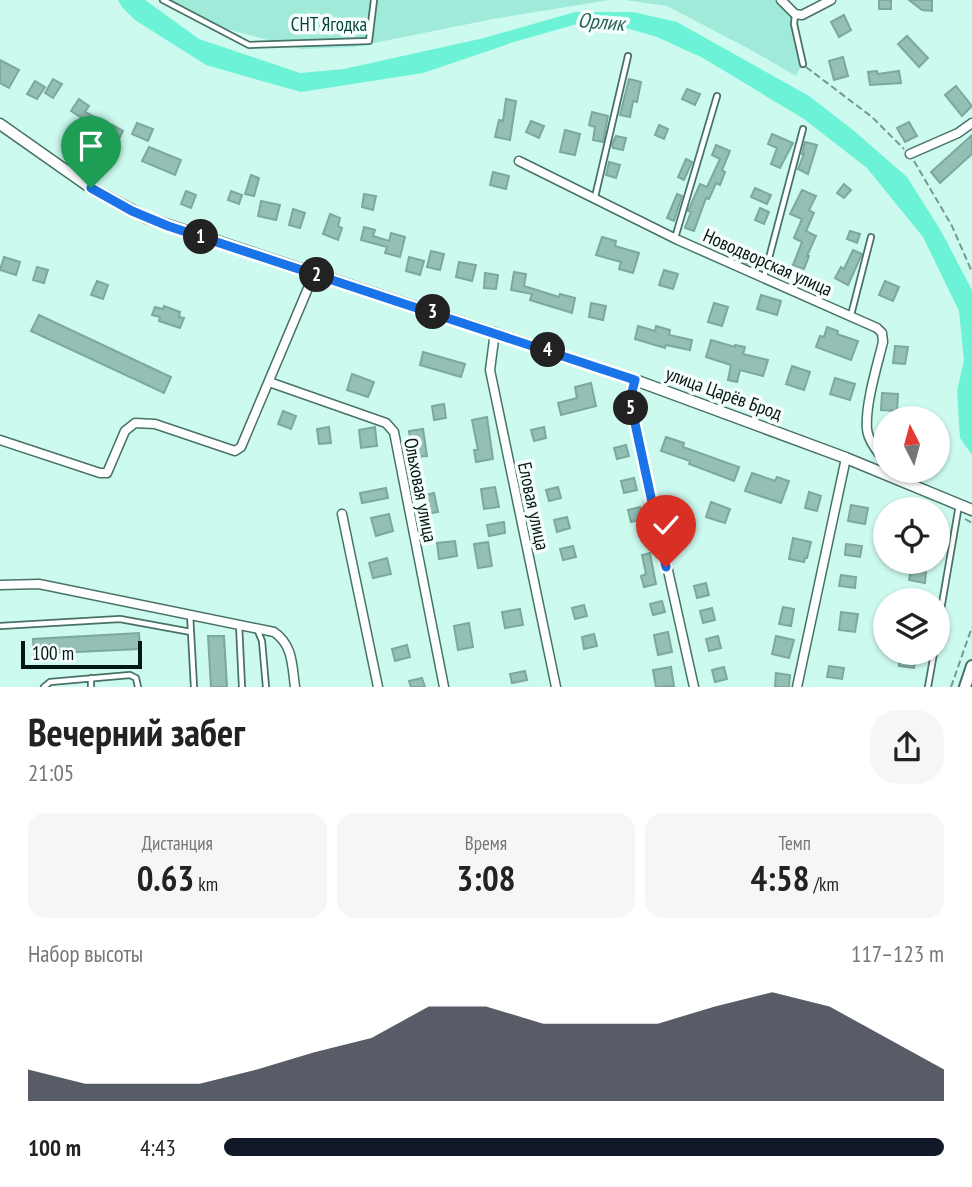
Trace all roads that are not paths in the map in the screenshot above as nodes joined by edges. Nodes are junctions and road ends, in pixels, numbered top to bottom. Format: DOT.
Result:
graph roads {
  1 [pos="163,0"];
  2 [pos="374,0"];
  3 [pos="781,0"];
  4 [pos="831,0"];
  5 [pos="795,14"];
  6 [pos="628,56"];
  7 [pos="803,64"];
  8 [pos="717,96"];
  9 [pos="972,123"];
  10 [pos="0,124"];
  11 [pos="803,129"];
  12 [pos="910,154"];
  13 [pos="519,161"];
  14 [pos="595,197"];
  15 [pos="871,237"];
  16 [pos="675,239"];
  17 [pos="314,274"];
  18 [pos="764,278"];
  19 [pos="850,316"];
  20 [pos="495,332"];
  21 [pos="635,380"];
  22 [pos="269,382"];
  23 [pos="0,440"];
  24 [pos="873,445"];
  25 [pos="846,458"];
  26 [pos="873,467"];
  27 [pos="911,483"];
  28 [pos="960,505"];
  29 [pos="972,510"];
  30 [pos="342,514"];
  31 [pos="0,585"];
  32 [pos="945,588"];
  33 [pos="190,613"];
  34 [pos="239,624"];
  35 [pos="0,626"];
  36 [pos="257,628"];
  37 [pos="191,632"];
  38 [pos="932,665"];
  39 [pos="972,666"];
  40 [pos="91,678"];
  41 [pos="44,687"];
  42 [pos="91,687"];
  43 [pos="138,687"];
  44 [pos="194,687"];
  45 [pos="242,687"];
  46 [pos="266,687"];
  47 [pos="295,687"];
  48 [pos="378,687"];
  49 [pos="444,687"];
  50 [pos="556,687"];
  51 [pos="694,687"];
  52 [pos="797,687"];
  53 [pos="928,687"];
  54 [pos="965,687"];
  1 -- 2 [label="lane"];
  3 -- 5 [label="street"];
  4 -- 5 [label="street"];
  5 -- 7 [label="lane"];
  6 -- 14 [label="lane"];
  8 -- 16 [label="lane"];
  9 -- 12 [label="street"];
  10 -- 17 [label="street, улица Царёв Брод"];
  11 -- 18 [label="lane"];
  13 -- 14 [label="street, Новодворская улица"];
  14 -- 16 [label="street, Новодворская улица"];
  15 -- 19 [label="lane"];
  16 -- 18 [label="street, Новодворская улица"];
  17 -- 20 [label="street, улица Царёв Брод"];
  17 -- 22 [label="street"];
  18 -- 19 [label="street, Новодворская улица"];
  19 -- 24 [label="street, Новодворская улица"];
  20 -- 21 [label="street, улица Царёв Брод"];
  20 -- 50 [label="street, Еловая улица"];
  21 -- 25 [label="street, улица Царёв Брод"];
  21 -- 51 [label="street"];
  22 -- 23 [label="street"];
  22 -- 49 [label="street, Ольховая улица"];
  25 -- 26 [label="street, улица Царёв Брод"];
  25 -- 52 [label="street"];
  27 -- 28 [label="street, улица Царёв Брод"];
  28 -- 29 [label="street, улица Царёв Брод"];
  28 -- 32 [label="lane"];
  30 -- 48 [label="street"];
  31 -- 33 [label="street"];
  33 -- 34 [label="street"];
  33 -- 37 [label="lane"];
  34 -- 36 [label="street"];
  34 -- 45 [label="lane"];
  35 -- 37 [label="lane"];
  36 -- 46 [label="lane"];
  36 -- 47 [label="street"];
  37 -- 44 [label="lane"];
  38 -- 53 [label="lane"];
  39 -- 54 [label="main road"];
  40 -- 41 [label="lane"];
  40 -- 42 [label="lane"];
  40 -- 43 [label="lane"];
}
